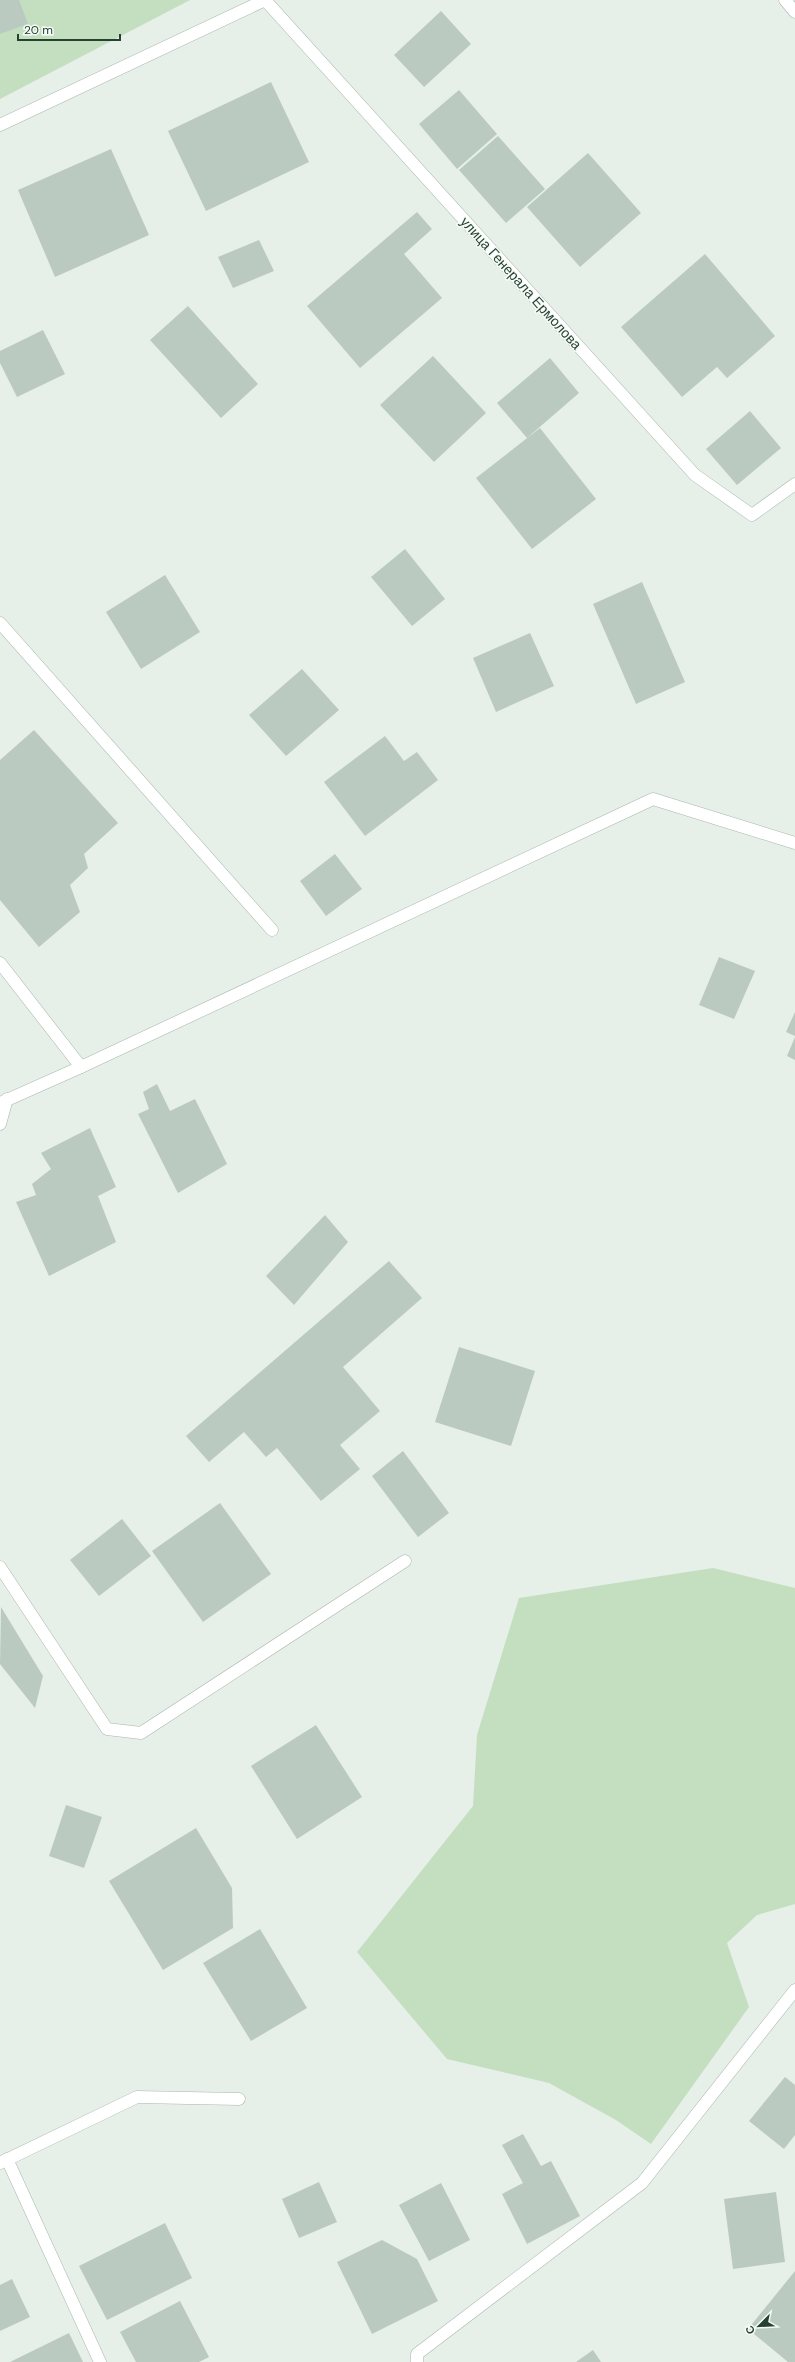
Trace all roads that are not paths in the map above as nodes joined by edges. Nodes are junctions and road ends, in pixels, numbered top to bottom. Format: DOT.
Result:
graph roads {
  1 [pos="265,0"];
  2 [pos="785,0"];
  3 [pos="795,12"];
  4 [pos="0,126"];
  5 [pos="795,484"];
  6 [pos="0,623"];
  7 [pos="795,843"];
  8 [pos="272,930"];
  9 [pos="0,963"];
  10 [pos="80,1067"];
  11 [pos="4,1101"];
  12 [pos="0,1124"];
  13 [pos="405,1560"];
  14 [pos="0,1567"];
  15 [pos="795,1990"];
  16 [pos="239,2099"];
  17 [pos="4,2161"];
  18 [pos="100,2362"];
  19 [pos="417,2362"];
  1 -- 4 [label="street"];
  1 -- 5 [label="street, улица Генерала Ермолова"];
  2 -- 3 [label="street"];
  6 -- 8 [label="street"];
  7 -- 10 [label="street"];
  9 -- 10 [label="street"];
  10 -- 11 [label="street"];
  11 -- 12 [label="street"];
  13 -- 14 [label="street"];
  15 -- 19 [label="street"];
  16 -- 17 [label="street"];
  17 -- 18 [label="street"];
}
